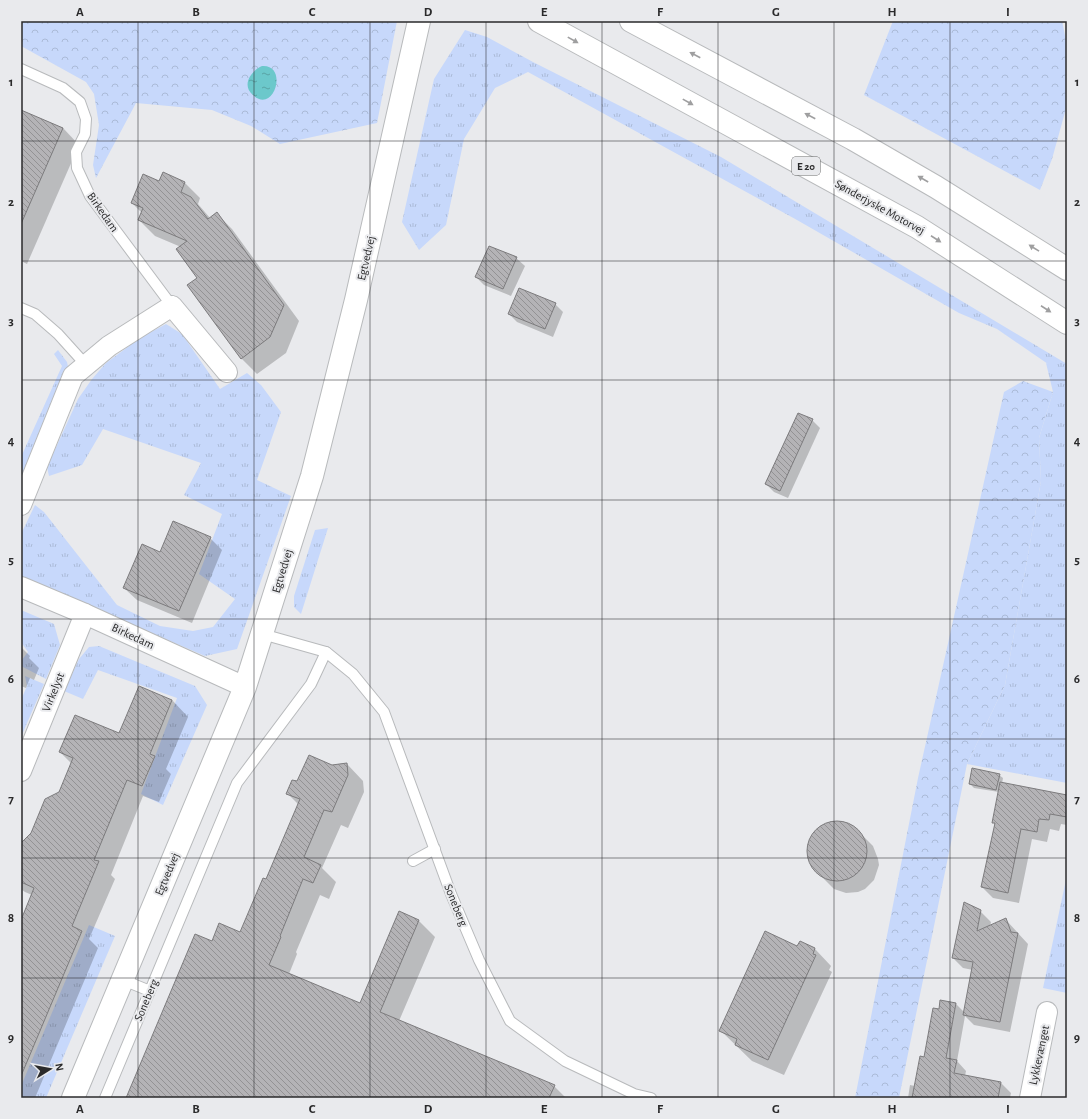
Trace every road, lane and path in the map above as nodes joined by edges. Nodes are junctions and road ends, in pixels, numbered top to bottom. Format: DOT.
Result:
graph roads {
  1 [pos="420,21"];
  2 [pos="539,21"];
  3 [pos="631,21"];
  4 [pos="21,70"];
  5 [pos="1067,269"];
  6 [pos="172,306"];
  7 [pos="21,308"];
  8 [pos="1067,323"];
  9 [pos="86,365"];
  10 [pos="227,372"];
  11 [pos="21,505"];
  12 [pos="21,587"];
  13 [pos="85,614"];
  14 [pos="262,634"];
  15 [pos="326,652"];
  16 [pos="245,687"];
  17 [pos="21,771"];
  18 [pos="435,849"];
  19 [pos="413,861"];
  20 [pos="122,980"];
  21 [pos="150,991"];
  22 [pos="1047,1012"];
  23 [pos="73,1098"];
  24 [pos="105,1098"];
  25 [pos="651,1098"];
  26 [pos="1030,1098"];
  1 -- 14 [label="main road, Egtvedvej"];
  2 -- 8 [label="main road, Sønderjyske Motorvej / E 20, one-way"];
  5 -- 3 [label="main road, one-way"];
  4 -- 6 [label="lane, Birkedam"];
  6 -- 9 [label="street"];
  6 -- 10 [label="street, Birkedam"];
  7 -- 9 [label="lane"];
  9 -- 11 [label="street"];
  12 -- 13 [label="street, Birkedam"];
  13 -- 16 [label="street, Birkedam"];
  13 -- 17 [label="street, Virkelyst"];
  14 -- 15 [label="lane, Soneberg"];
  14 -- 16 [label="main road, Egtvedvej"];
  15 -- 18 [label="lane, Soneberg"];
  15 -- 21 [label="lane, Soneberg"];
  16 -- 20 [label="main road, Egtvedvej"];
  18 -- 19 [label="lane"];
  18 -- 25 [label="lane, Soneberg"];
  20 -- 21 [label="lane"];
  20 -- 23 [label="main road, Egtvedvej"];
  21 -- 24 [label="lane, Soneberg"];
  22 -- 26 [label="street, Lykkevænget"];
}
